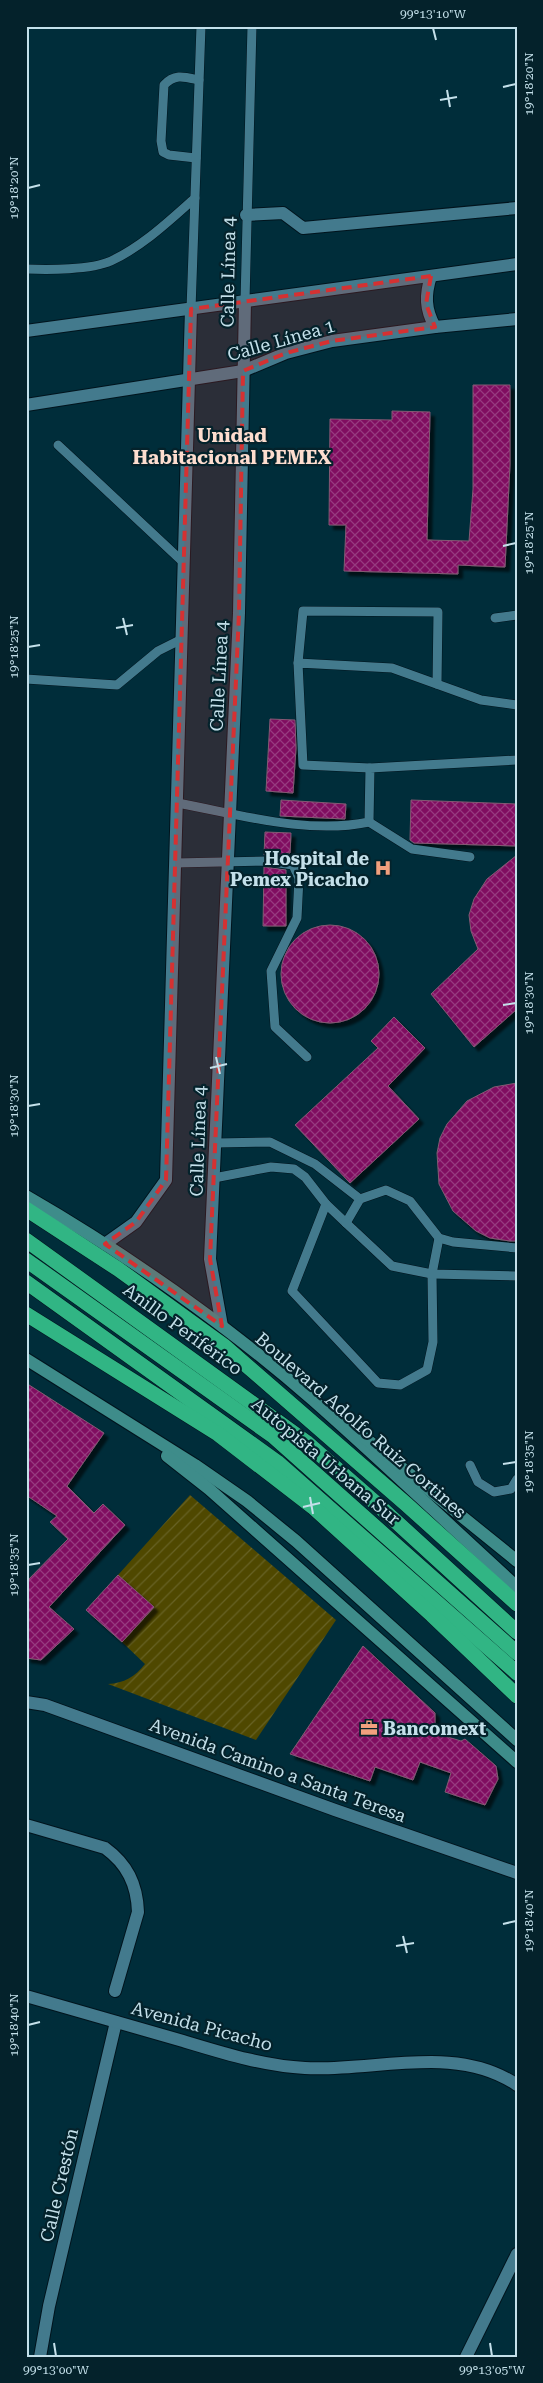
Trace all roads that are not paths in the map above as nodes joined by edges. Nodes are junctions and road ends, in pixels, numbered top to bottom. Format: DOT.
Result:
graph roads {
  1 [pos="201,26"];
  2 [pos="252,26"];
  3 [pos="199,80"];
  4 [pos="196,158"];
  5 [pos="195,198"];
  6 [pos="517,208"];
  7 [pos="246,215"];
  8 [pos="517,264"];
  9 [pos="26,269"];
  10 [pos="431,276"];
  11 [pos="245,301"];
  12 [pos="191,309"];
  13 [pos="517,319"];
  14 [pos="435,327"];
  15 [pos="26,332"];
  16 [pos="243,371"];
  17 [pos="189,380"];
  18 [pos="26,405"];
  19 [pos="58,445"];
  20 [pos="184,562"];
  21 [pos="517,616"];
  22 [pos="495,618"];
  23 [pos="182,639"];
  24 [pos="298,664"];
  25 [pos="26,679"];
  26 [pos="437,684"];
  27 [pos="517,705"];
  28 [pos="517,760"];
  29 [pos="370,768"];
  30 [pos="177,803"];
  31 [pos="229,812"];
  32 [pos="369,822"];
  33 [pos="470,857"];
  34 [pos="175,863"];
  35 [pos="227,863"];
  36 [pos="307,1057"];
  37 [pos="216,1143"];
  38 [pos="315,1164"];
  39 [pos="306,1177"];
  40 [pos="214,1178"];
  41 [pos="26,1196"];
  42 [pos="360,1199"];
  43 [pos="326,1204"];
  44 [pos="26,1210"];
  45 [pos="346,1223"];
  46 [pos="439,1238"];
  47 [pos="26,1240"];
  48 [pos="105,1244"];
  49 [pos="517,1248"];
  50 [pos="26,1260"];
  51 [pos="432,1274"];
  52 [pos="517,1276"];
  53 [pos="26,1282"];
  54 [pos="26,1314"];
  55 [pos="222,1326"];
  56 [pos="26,1359"];
  57 [pos="312,1400"];
  58 [pos="124,1422"];
  59 [pos="470,1465"];
  60 [pos="516,1479"];
  61 [pos="517,1561"];
  62 [pos="517,1587"];
  63 [pos="517,1604"];
  64 [pos="517,1632"];
  65 [pos="517,1653"];
  66 [pos="517,1673"];
  67 [pos="517,1696"];
  68 [pos="26,1702"];
  69 [pos="517,1740"];
  70 [pos="517,1762"];
  71 [pos="26,1825"];
  72 [pos="517,1873"];
  73 [pos="115,1991"];
  74 [pos="26,1996"];
  75 [pos="116,2022"];
  76 [pos="517,2085"];
  77 [pos="517,2254"];
  78 [pos="40,2357"];
  79 [pos="466,2357"];
  1 -- 3 [label="lane, Calle Línea 4"];
  2 -- 7 [label="lane, Calle Línea 4"];
  3 -- 4 [label="lane, Calle Línea 4"];
  3 -- 4 [label="lane"];
  4 -- 5 [label="lane, Calle Línea 4"];
  5 -- 9 [label="lane"];
  5 -- 12 [label="lane, Calle Línea 4"];
  6 -- 7 [label="street"];
  7 -- 11 [label="lane, Calle Línea 4"];
  8 -- 10 [label="street, Calle Línea 1"];
  10 -- 11 [label="street, Calle Línea 1"];
  10 -- 14 [label="street"];
  11 -- 12 [label="street, Calle Línea 1"];
  11 -- 16 [label="street, Calle Línea 4"];
  12 -- 15 [label="street, Calle Línea 1"];
  12 -- 17 [label="street, Calle Línea 4"];
  13 -- 14 [label="street, Calle Línea 1"];
  14 -- 16 [label="street, Calle Línea 1"];
  16 -- 17 [label="street, Calle Línea 1"];
  16 -- 31 [label="street, Calle Línea 4"];
  17 -- 18 [label="street, Calle Línea 1"];
  17 -- 20 [label="street, Calle Línea 4"];
  19 -- 20 [label="lane"];
  20 -- 23 [label="street, Calle Línea 4"];
  21 -- 22 [label="lane"];
  23 -- 25 [label="lane"];
  23 -- 30 [label="street, Calle Línea 4"];
  24 -- 26 [label="lane"];
  24 -- 26 [label="lane"];
  24 -- 29 [label="lane"];
  26 -- 27 [label="lane"];
  28 -- 29 [label="lane"];
  29 -- 32 [label="lane"];
  30 -- 31 [label="lane"];
  30 -- 34 [label="street, Calle Línea 4"];
  31 -- 32 [label="lane"];
  31 -- 35 [label="street, Calle Línea 4"];
  32 -- 33 [label="lane"];
  34 -- 35 [label="lane"];
  34 -- 48 [label="street, Calle Línea 4"];
  35 -- 36 [label="lane"];
  35 -- 37 [label="street, Calle Línea 4"];
  37 -- 38 [label="lane"];
  37 -- 40 [label="street, Calle Línea 4"];
  38 -- 39 [label="lane"];
  38 -- 42 [label="lane"];
  39 -- 40 [label="lane"];
  39 -- 43 [label="lane"];
  40 -- 55 [label="street, Calle Línea 4"];
  41 -- 48 [label="main road, Boulevard Adolfo Ruiz Cortines"];
  42 -- 45 [label="lane"];
  42 -- 46 [label="lane"];
  43 -- 45 [label="lane"];
  43 -- 51 [label="lane"];
  44 -- 63 [label="highway"];
  45 -- 51 [label="lane"];
  46 -- 49 [label="lane"];
  46 -- 51 [label="lane"];
  47 -- 64 [label="highway, Anillo Periférico"];
  48 -- 55 [label="main road, Boulevard Adolfo Ruiz Cortines"];
  50 -- 65 [label="highway, Autopista Urbana Sur"];
  51 -- 52 [label="lane"];
  53 -- 66 [label="highway, Autopista Urbana Sur"];
  54 -- 67 [label="highway"];
  55 -- 57 [label="main road, Boulevard Adolfo Ruiz Cortines"];
  56 -- 58 [label="main road"];
  57 -- 61 [label="main road"];
  57 -- 62 [label="main road, Boulevard Adolfo Ruiz Cortines"];
  58 -- 69 [label="main road"];
  58 -- 70 [label="main road"];
  59 -- 60 [label="lane"];
  68 -- 72 [label="street, Avenida Camino a Santa Teresa"];
  71 -- 73 [label="street"];
  74 -- 75 [label="street, Avenida Picacho"];
  75 -- 76 [label="street, Avenida Picacho"];
  75 -- 78 [label="street, Calle Crestón"];
  77 -- 79 [label="street"];
}
